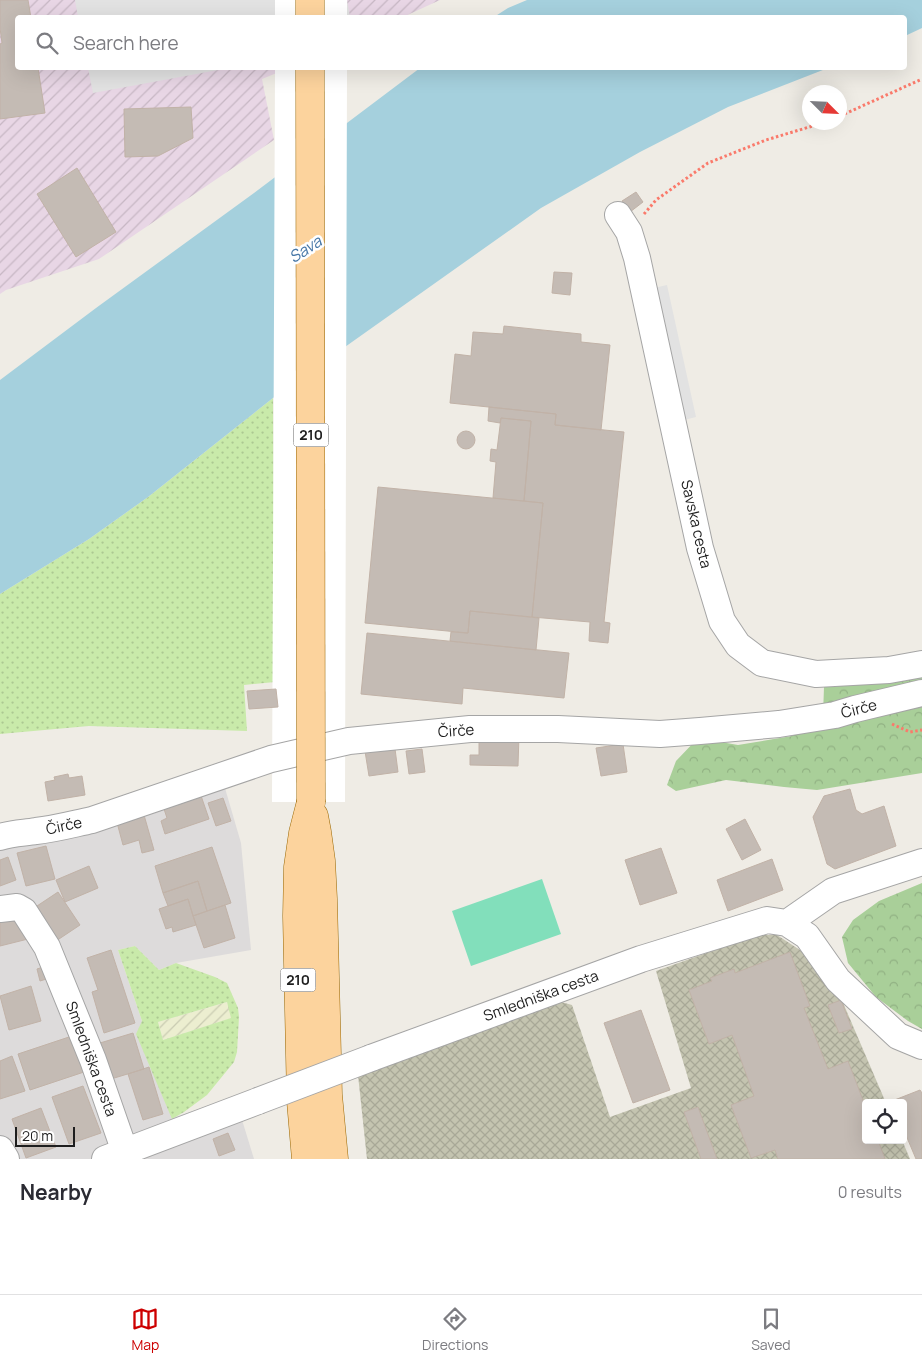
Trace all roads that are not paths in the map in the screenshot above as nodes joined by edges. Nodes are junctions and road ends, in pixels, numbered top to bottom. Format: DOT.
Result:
graph roads {
  1 [pos="310,0"];
  2 [pos="310,15"];
  3 [pos="310,70"];
  4 [pos="624,223"];
  5 [pos="922,664"];
  6 [pos="922,693"];
  7 [pos="311,802"];
  8 [pos="0,837"];
  9 [pos="922,862"];
  10 [pos="0,909"];
  11 [pos="787,923"];
  12 [pos="922,1046"];
  13 [pos="0,1149"];
  14 [pos="120,1157"];
  15 [pos="6,1159"];
  16 [pos="306,1159"];
  17 [pos="334,1159"];
  1 -- 2 [label="main road"];
  3 -- 7 [label="main road, 210, bridge"];
  4 -- 5 [label="street, Savska cesta"];
  6 -- 8 [label="street, Čirče"];
  7 -- 16 [label="main road, 210"];
  7 -- 17 [label="main road, 210"];
  9 -- 11 [label="street"];
  10 -- 14 [label="street, Smledniška cesta"];
  11 -- 12 [label="street"];
  11 -- 14 [label="street, Smledniška cesta, bridge"];
  13 -- 15 [label="street"];
}
